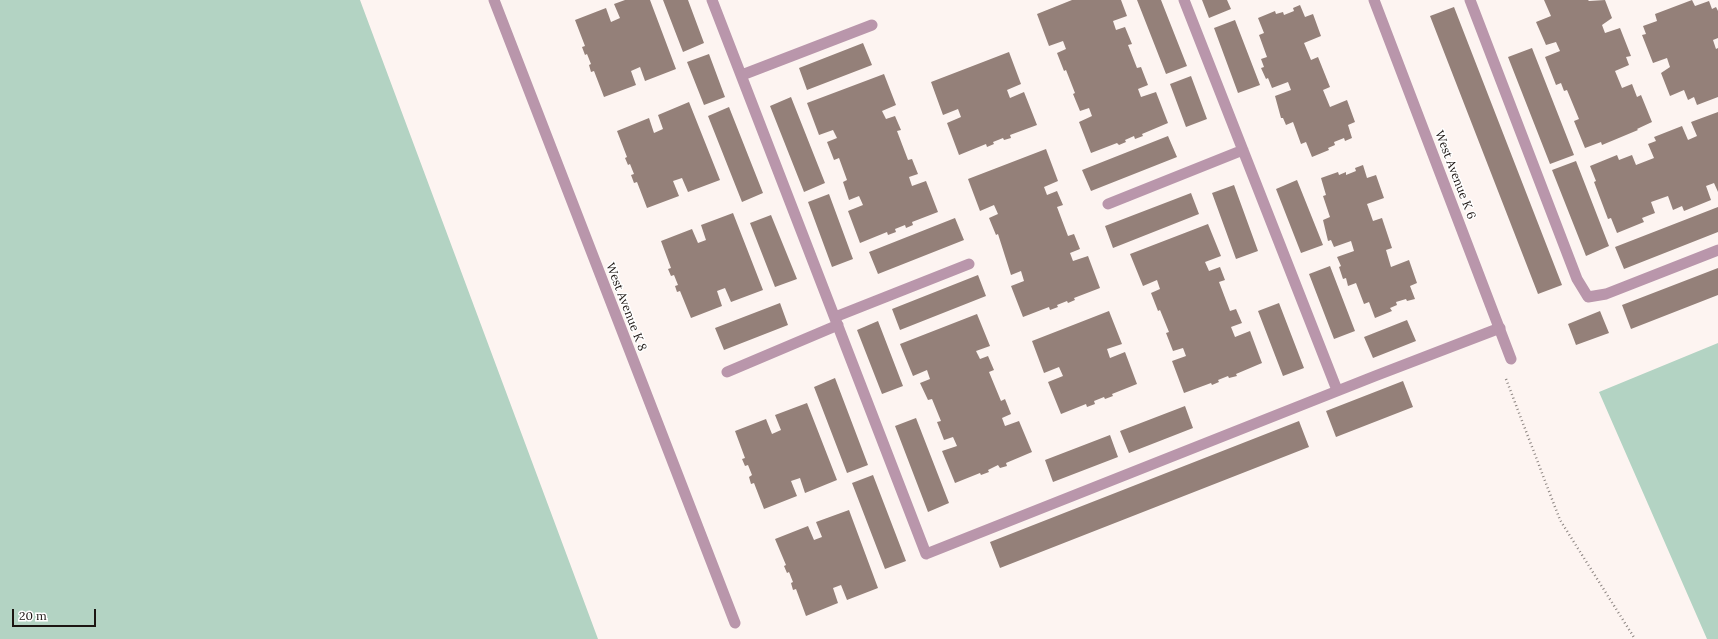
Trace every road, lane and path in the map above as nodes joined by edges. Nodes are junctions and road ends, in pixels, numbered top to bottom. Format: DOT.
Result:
graph roads {
  1 [pos="494,0"];
  2 [pos="712,0"];
  3 [pos="1184,0"];
  4 [pos="1374,0"];
  5 [pos="1470,0"];
  6 [pos="872,25"];
  7 [pos="742,76"];
  8 [pos="1243,150"];
  9 [pos="1108,204"];
  10 [pos="1718,250"];
  11 [pos="969,264"];
  12 [pos="837,321"];
  13 [pos="1500,328"];
  14 [pos="1511,359"];
  15 [pos="727,372"];
  16 [pos="1337,390"];
  17 [pos="735,623"];
  18 [pos="1636,639"];
  1 -- 17 [label="street, West Avenue K 8"];
  2 -- 7 [label="street"];
  3 -- 8 [label="street"];
  4 -- 13 [label="street, West Avenue K 6"];
  5 -- 10 [label="street"];
  6 -- 7 [label="street"];
  7 -- 12 [label="street"];
  8 -- 9 [label="street"];
  8 -- 16 [label="street"];
  11 -- 12 [label="street"];
  12 -- 15 [label="street"];
  12 -- 16 [label="street"];
  13 -- 14 [label="street, West Avenue K 6"];
  13 -- 16 [label="street"];
  14 -- 18 [label="path"];
}
